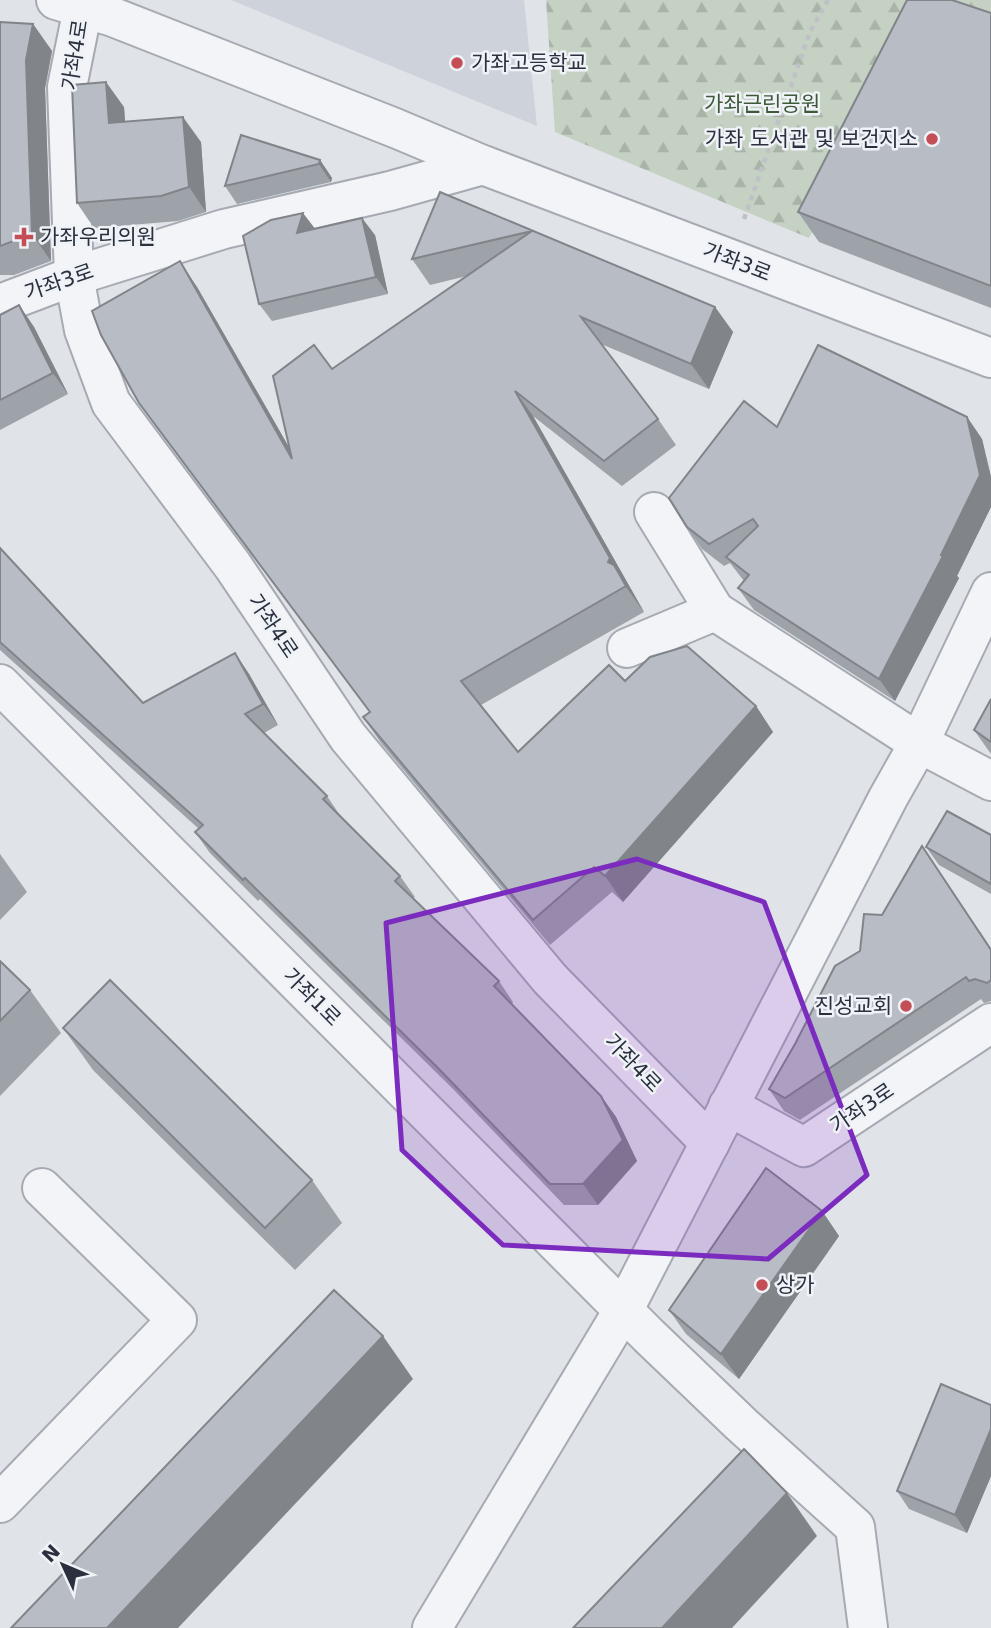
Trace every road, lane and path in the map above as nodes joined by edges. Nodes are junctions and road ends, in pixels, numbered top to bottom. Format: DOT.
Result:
graph roads {
  1 [pos="828,0"];
  2 [pos="69,4"];
  3 [pos="483,165"];
  4 [pos="741,226"];
  5 [pos="74,276"];
  6 [pos="0,304"];
  7 [pos="991,358"];
  8 [pos="654,512"];
  9 [pos="991,592"];
  10 [pos="715,611"];
  11 [pos="627,648"];
  12 [pos="0,684"];
  13 [pos="919,743"];
  14 [pos="991,781"];
  15 [pos="991,1023"];
  16 [pos="728,1106"];
  17 [pos="710,1143"];
  18 [pos="42,1188"];
  19 [pos="624,1309"];
  20 [pos="0,1503"];
  21 [pos="432,1628"];
  22 [pos="868,1628"];
  1 -- 4 [label="path"];
  2 -- 3 [label="street, 가좌3로"];
  2 -- 5 [label="street, 가좌4로"];
  3 -- 5 [label="street, 가좌3로"];
  3 -- 7 [label="street, 가좌3로"];
  5 -- 6 [label="street, 가좌3로"];
  5 -- 17 [label="street, 가좌4로"];
  8 -- 10 [label="street"];
  9 -- 13 [label="street"];
  10 -- 11 [label="street"];
  10 -- 13 [label="street"];
  12 -- 19 [label="street, 가좌1로"];
  13 -- 14 [label="street"];
  13 -- 16 [label="street"];
  15 -- 16 [label="street, 가좌3로"];
  16 -- 17 [label="street"];
  17 -- 19 [label="street"];
  18 -- 20 [label="street"];
  19 -- 21 [label="street"];
  19 -- 22 [label="street, 가좌1로"];
}
